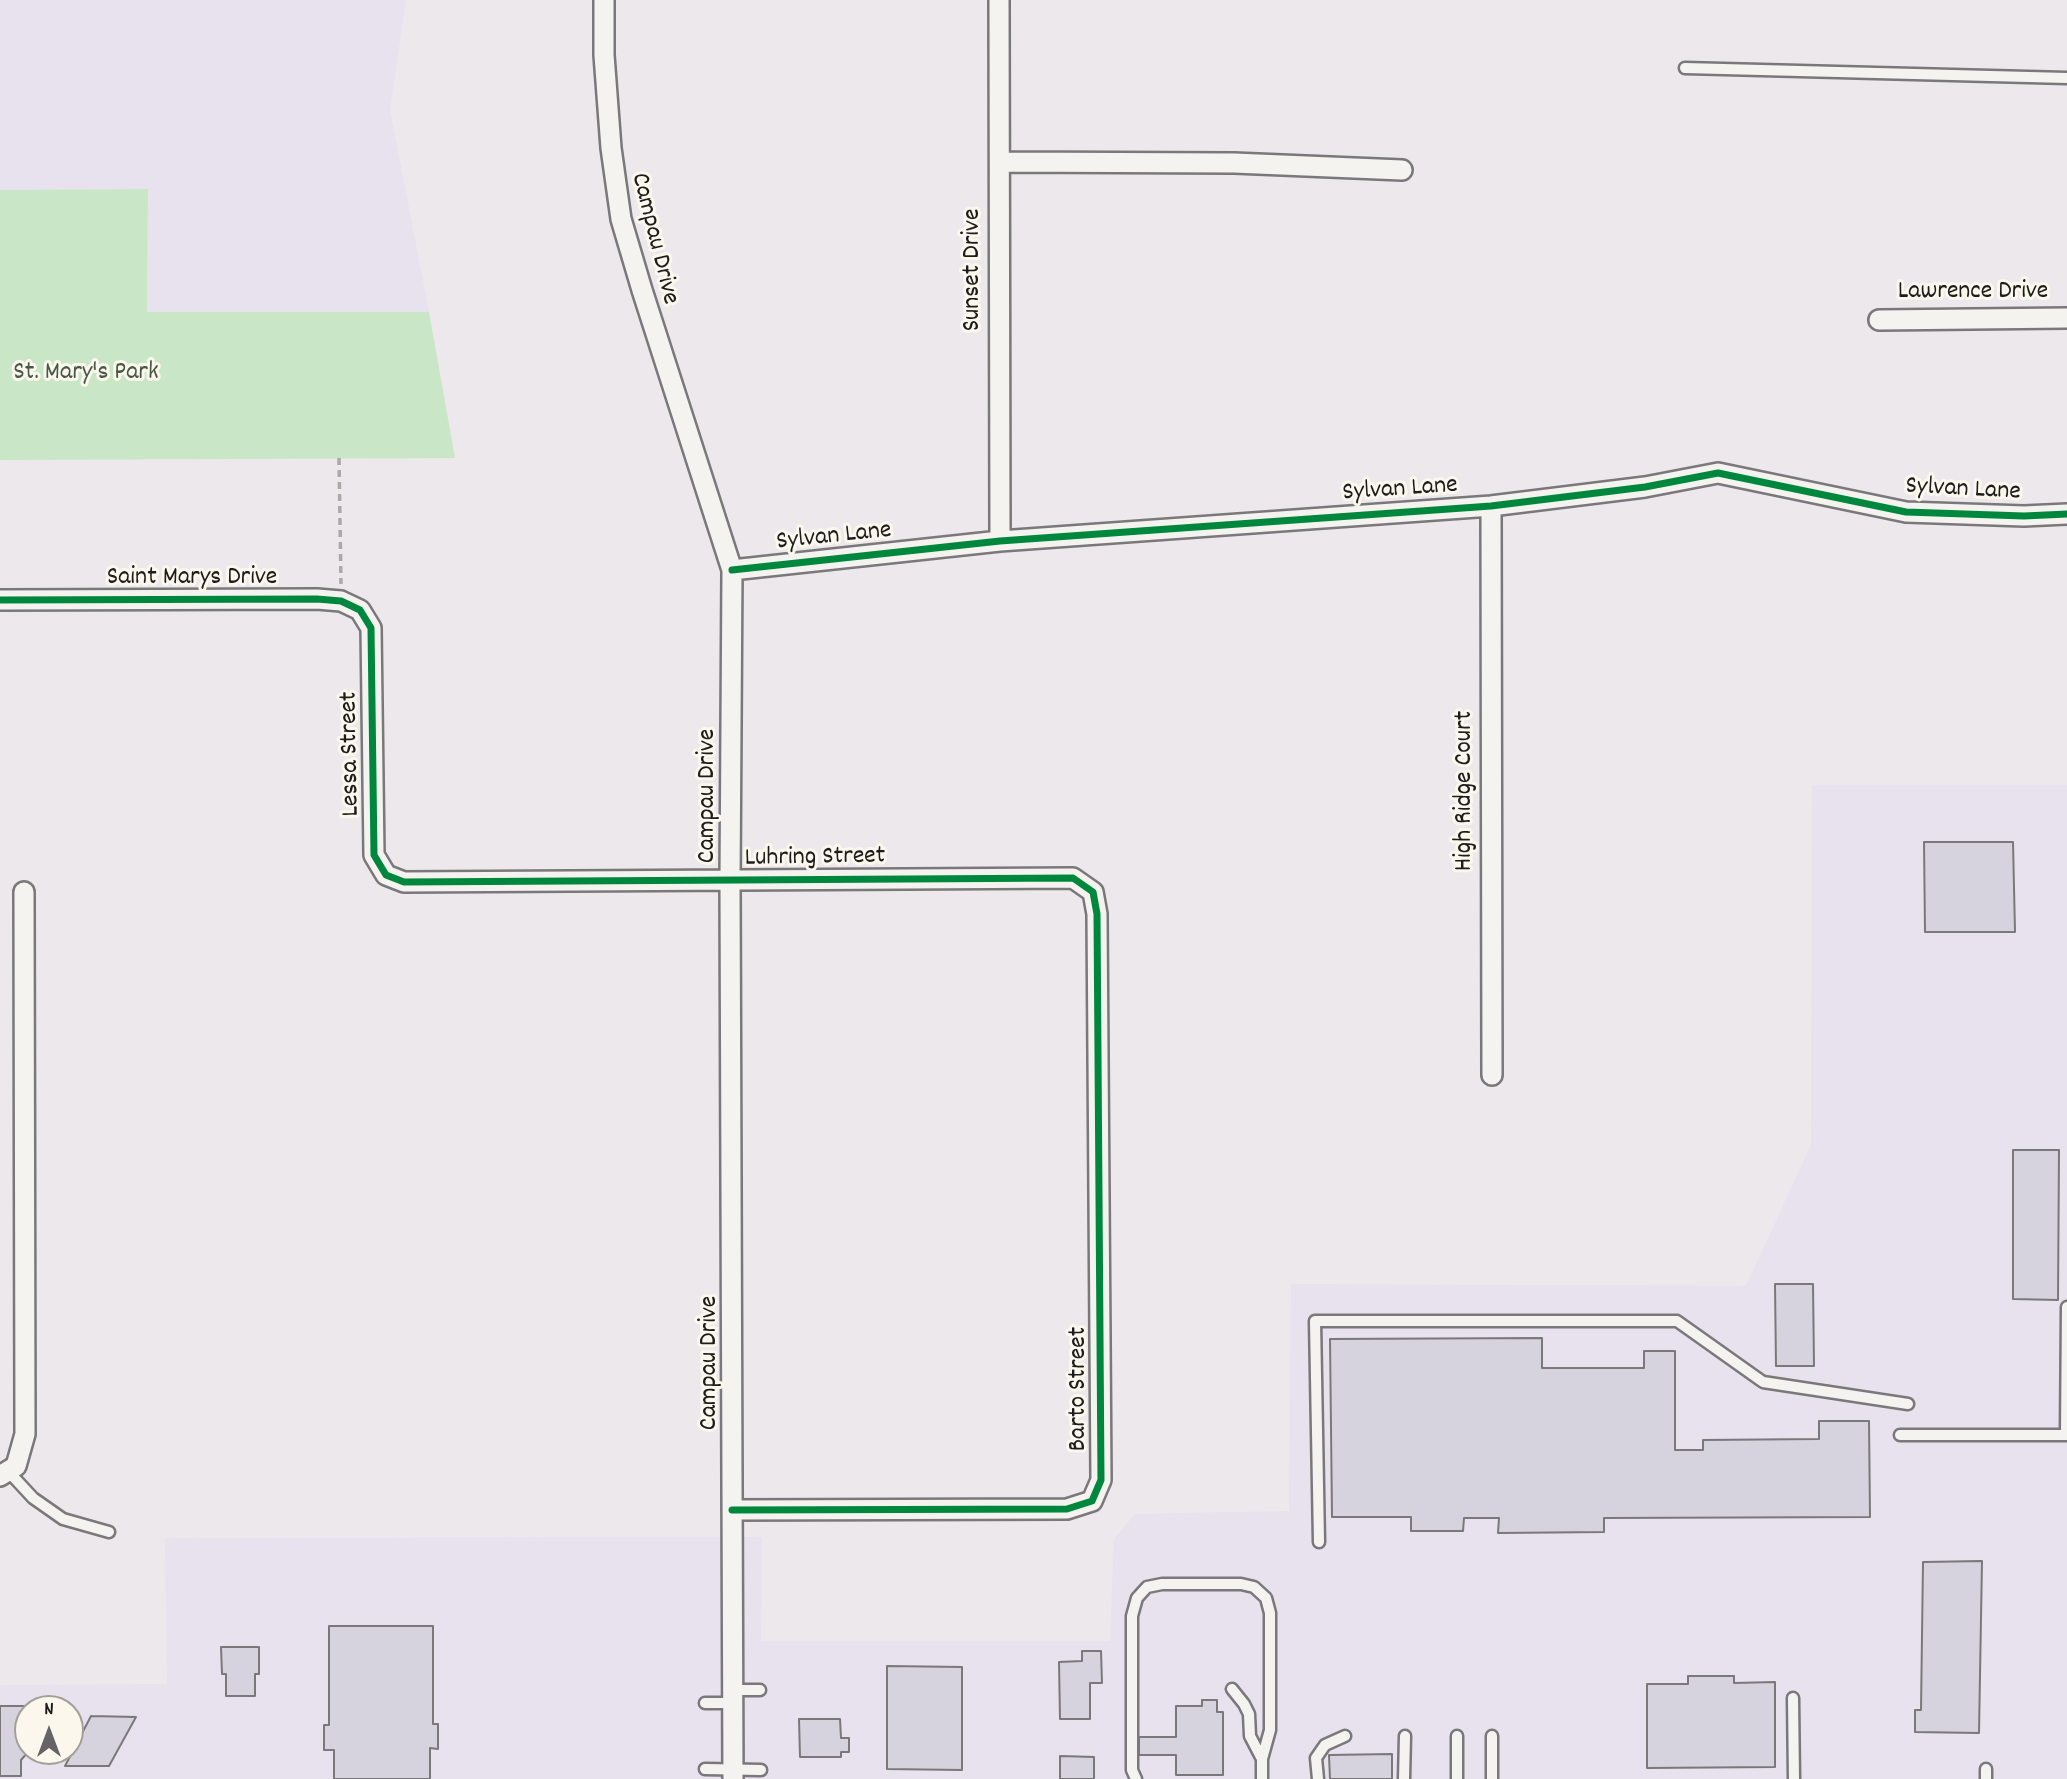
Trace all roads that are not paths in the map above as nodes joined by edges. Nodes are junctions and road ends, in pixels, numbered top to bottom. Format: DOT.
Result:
graph roads {
  1 [pos="604,0"];
  2 [pos="999,0"];
  3 [pos="1685,68"];
  4 [pos="2067,78"];
  5 [pos="1000,162"];
  6 [pos="1402,170"];
  7 [pos="2067,318"];
  8 [pos="1879,320"];
  9 [pos="1491,506"];
  10 [pos="2067,514"];
  11 [pos="1000,541"];
  12 [pos="732,570"];
  13 [pos="0,600"];
  14 [pos="371,628"];
  15 [pos="386,875"];
  16 [pos="730,881"];
  17 [pos="24,892"];
  18 [pos="1097,914"];
  19 [pos="1492,1075"];
  20 [pos="2067,1307"];
  21 [pos="1908,1404"];
  22 [pos="1900,1435"];
  23 [pos="2066,1435"];
  24 [pos="8,1471"];
  25 [pos="732,1510"];
  26 [pos="109,1532"];
  27 [pos="1318,1542"];
  28 [pos="1232,1689"];
  29 [pos="760,1690"];
  30 [pos="733,1697"];
  31 [pos="1793,1698"];
  32 [pos="705,1703"];
  33 [pos="1345,1736"];
  34 [pos="1405,1736"];
  35 [pos="1457,1737"];
  36 [pos="1492,1737"];
  37 [pos="1262,1759"];
  38 [pos="705,1769"];
  39 [pos="761,1770"];
  40 [pos="733,1775"];
  41 [pos="1136,1779"];
  42 [pos="1262,1779"];
  43 [pos="1318,1779"];
  44 [pos="1404,1779"];
  45 [pos="1457,1779"];
  46 [pos="1492,1779"];
  47 [pos="1794,1779"];
  1 -- 12 [label="street, Campau Drive"];
  2 -- 5 [label="street, Sunset Drive"];
  3 -- 4 [label="lane"];
  5 -- 6 [label="street"];
  5 -- 11 [label="street, Sunset Drive"];
  7 -- 8 [label="street, Lawrence Drive"];
  9 -- 10 [label="street, Sylvan Lane"];
  9 -- 11 [label="street, Sylvan Lane"];
  9 -- 19 [label="street, High Ridge Court"];
  11 -- 12 [label="street, Sylvan Lane"];
  12 -- 16 [label="street, Campau Drive"];
  13 -- 14 [label="street, Saint Marys Drive"];
  14 -- 15 [label="street, Lessa Street"];
  15 -- 16 [label="street, Luhring Street"];
  16 -- 18 [label="street, Luhring Street"];
  16 -- 25 [label="street, Campau Drive"];
  17 -- 24 [label="street"];
  18 -- 25 [label="street, Barto Street"];
  20 -- 23 [label="lane"];
  21 -- 27 [label="lane"];
  22 -- 23 [label="lane"];
  24 -- 26 [label="lane"];
  25 -- 30 [label="street, Campau Drive"];
  28 -- 37 [label="lane"];
  29 -- 30 [label="lane"];
  30 -- 32 [label="lane"];
  30 -- 40 [label="street, Campau Drive"];
  31 -- 47 [label="lane"];
  33 -- 43 [label="lane"];
  34 -- 44 [label="lane"];
  35 -- 45 [label="lane"];
  36 -- 46 [label="lane"];
  37 -- 41 [label="lane"];
  37 -- 42 [label="lane"];
  38 -- 40 [label="lane"];
  39 -- 40 [label="lane"];
}
